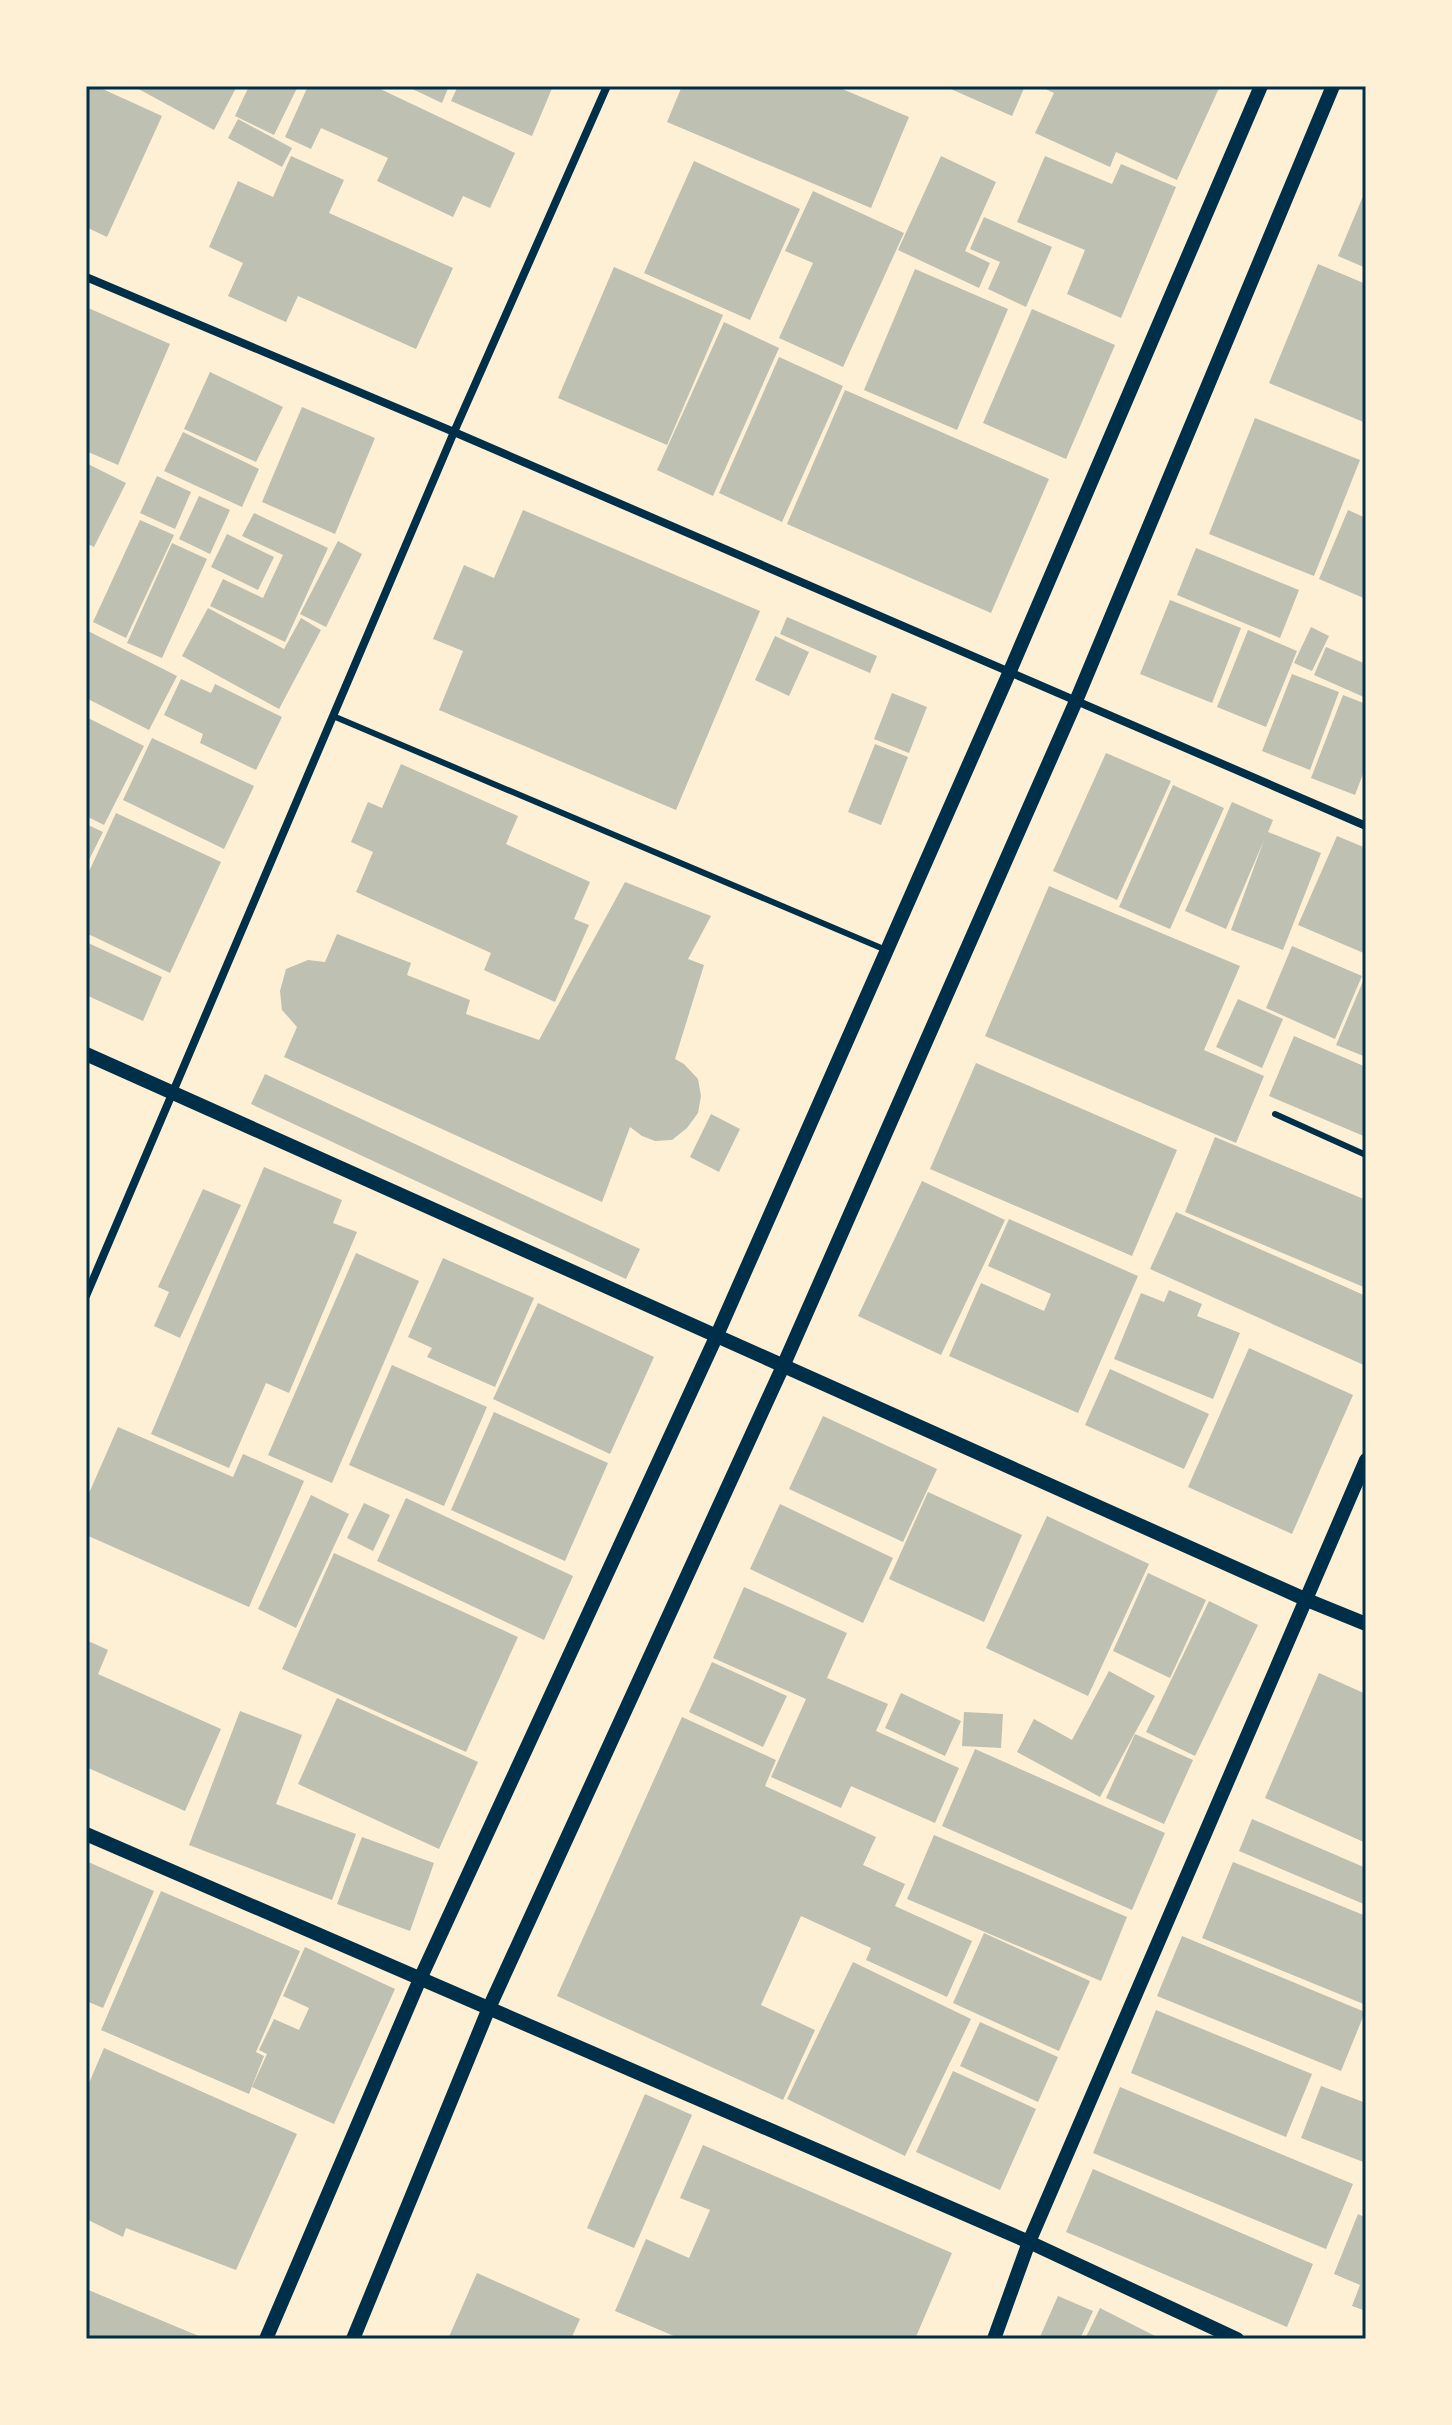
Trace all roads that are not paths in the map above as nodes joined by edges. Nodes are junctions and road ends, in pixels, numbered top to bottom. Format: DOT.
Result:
graph roads {
  1 [pos="607,86"];
  2 [pos="1261,86"];
  3 [pos="1333,86"];
  4 [pos="86,277"];
  5 [pos="454,432"];
  6 [pos="1010,671"];
  7 [pos="1076,701"];
  8 [pos="333,716"];
  9 [pos="1366,826"];
  10 [pos="887,950"];
  11 [pos="86,1054"];
  12 [pos="174,1094"];
  13 [pos="1275,1114"];
  14 [pos="1366,1155"];
  15 [pos="86,1296"];
  16 [pos="717,1335"];
  17 [pos="784,1364"];
  18 [pos="1366,1460"];
  19 [pos="1307,1600"];
  20 [pos="1366,1624"];
  21 [pos="86,1834"];
  22 [pos="420,1979"];
  23 [pos="489,2008"];
  24 [pos="1029,2242"];
  25 [pos="266,2339"];
  26 [pos="353,2339"];
  27 [pos="994,2339"];
  28 [pos="1237,2339"];
  1 -- 5 [label="street"];
  2 -- 6 [label="street"];
  3 -- 7 [label="street"];
  4 -- 5 [label="street"];
  5 -- 6 [label="street"];
  5 -- 8 [label="street"];
  6 -- 7 [label="street"];
  6 -- 10 [label="street"];
  7 -- 9 [label="street"];
  7 -- 17 [label="street"];
  8 -- 10 [label="lane"];
  8 -- 12 [label="street"];
  10 -- 16 [label="street"];
  11 -- 12 [label="street"];
  12 -- 15 [label="street"];
  12 -- 16 [label="street"];
  13 -- 14 [label="lane"];
  16 -- 17 [label="street"];
  16 -- 22 [label="street"];
  17 -- 19 [label="street"];
  17 -- 23 [label="street"];
  18 -- 19 [label="street"];
  19 -- 20 [label="street"];
  19 -- 24 [label="street"];
  21 -- 22 [label="street"];
  22 -- 23 [label="street"];
  22 -- 25 [label="street"];
  23 -- 24 [label="street"];
  23 -- 26 [label="street"];
  24 -- 27 [label="street"];
  24 -- 28 [label="street"];
}
